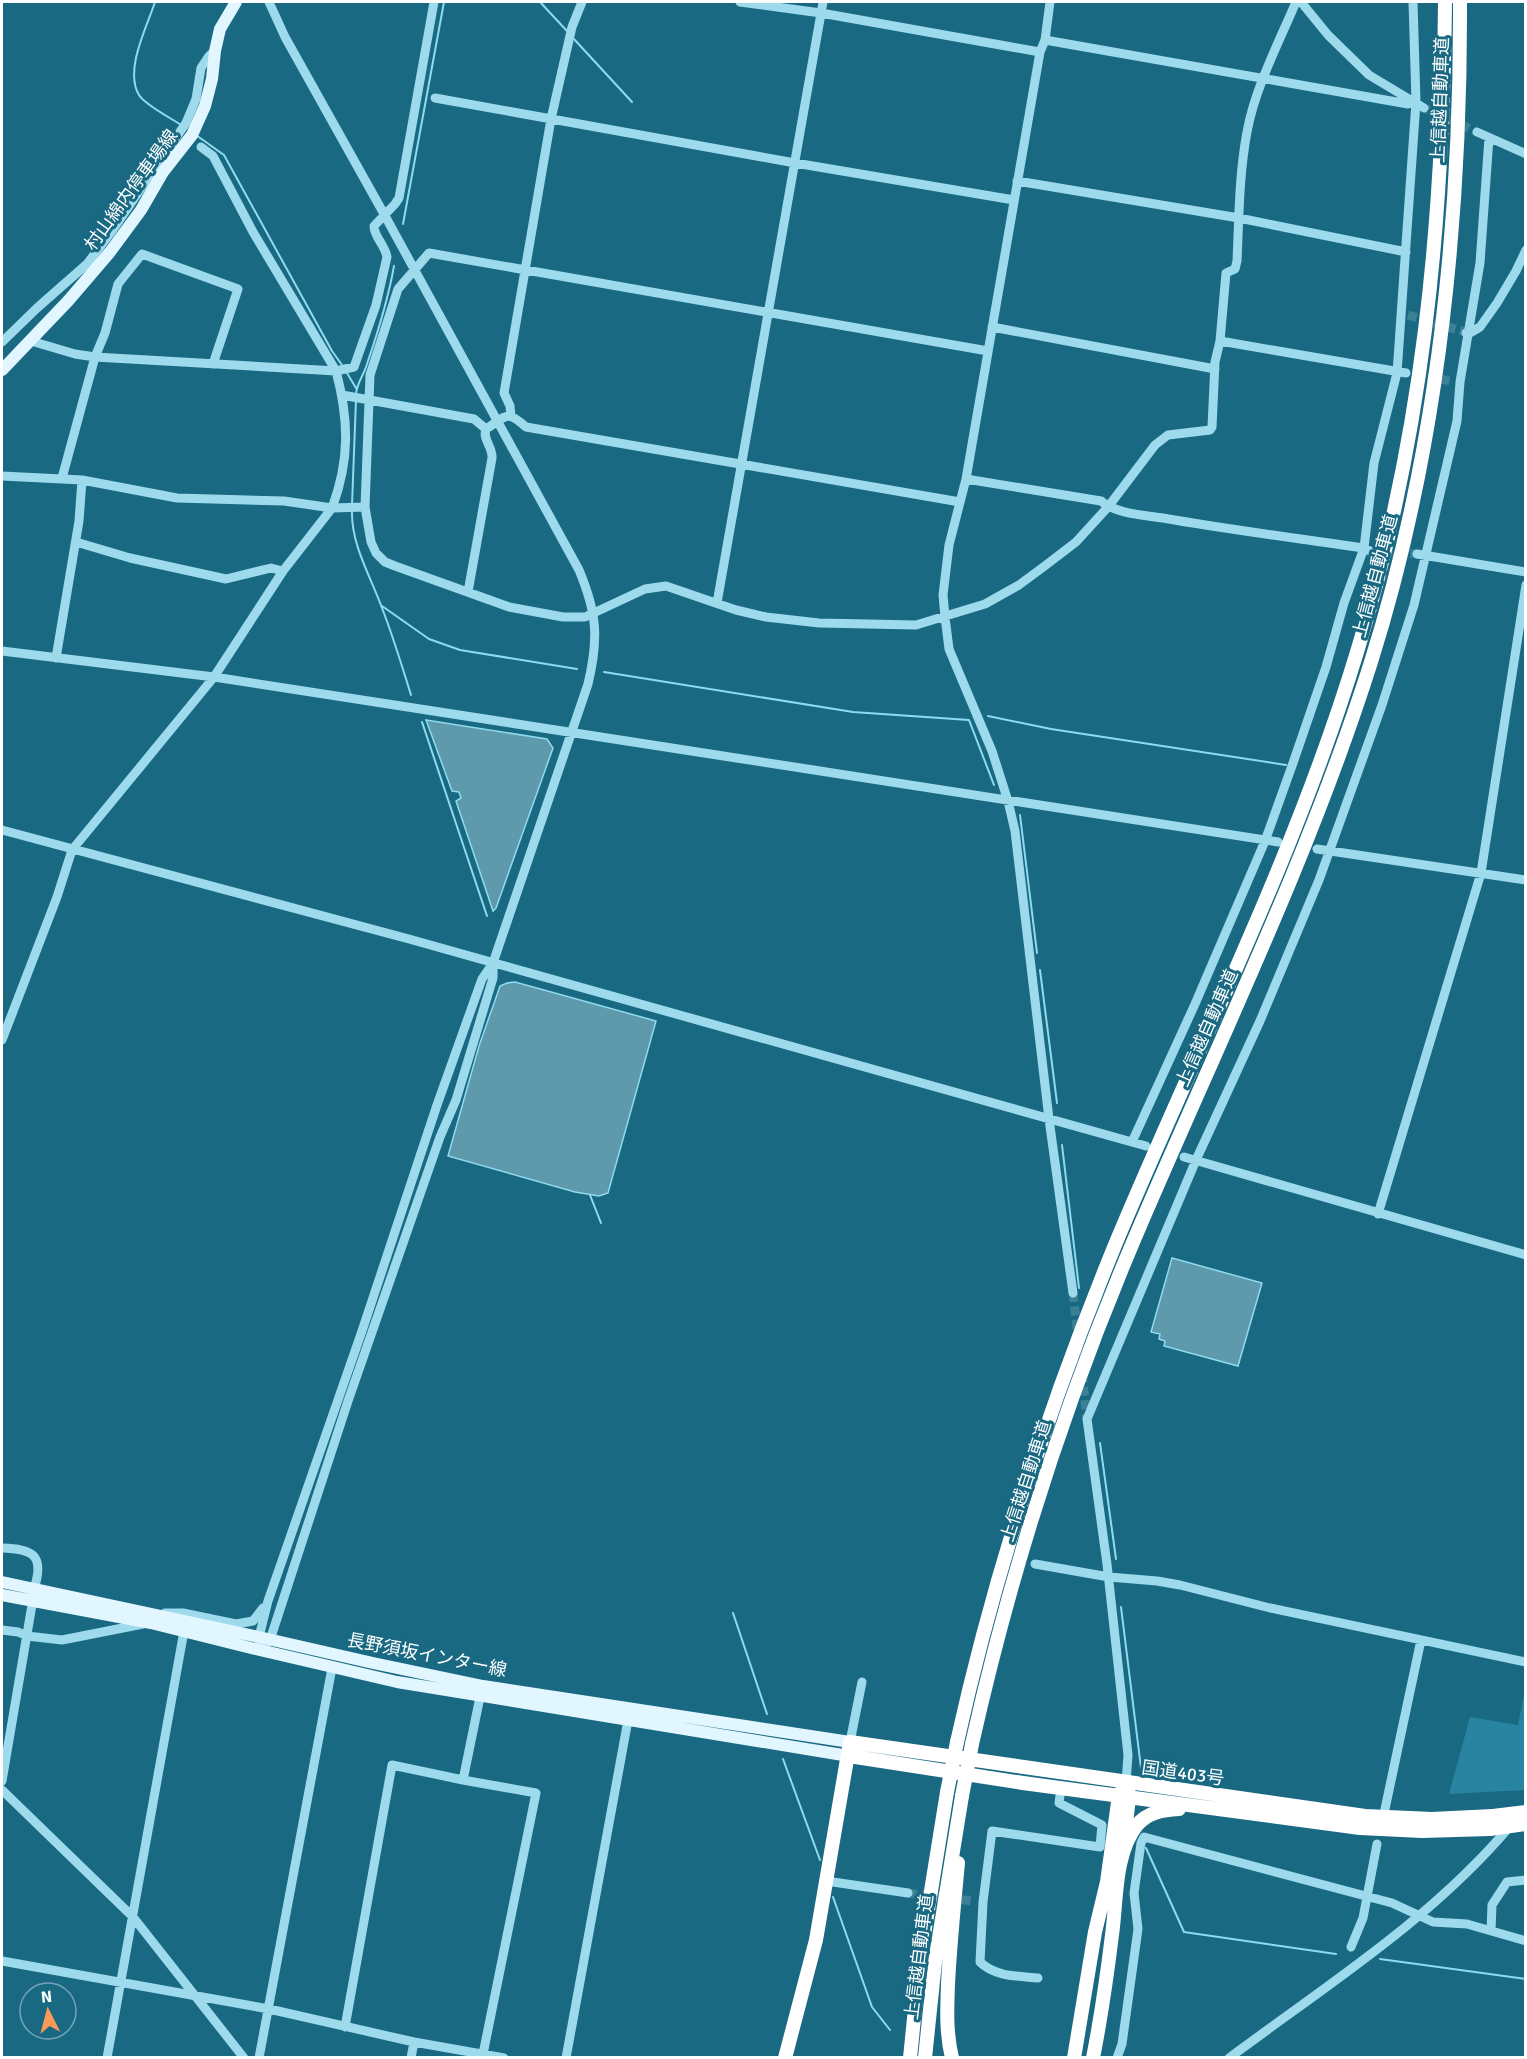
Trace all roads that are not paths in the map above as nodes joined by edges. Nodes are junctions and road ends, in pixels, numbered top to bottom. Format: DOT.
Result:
graph roads {
  1 [pos="236,2"];
  2 [pos="269,2"];
  3 [pos="434,2"];
  4 [pos="582,2"];
  5 [pos="740,2"];
  6 [pos="823,2"];
  7 [pos="1050,2"];
  8 [pos="1296,2"];
  9 [pos="1301,2"];
  10 [pos="1413,2"];
  11 [pos="1445,2"];
  12 [pos="1460,2"];
  13 [pos="821,12"];
  14 [pos="1045,40"];
  15 [pos="215,51"];
  16 [pos="1040,52"];
  17 [pos="1264,80"];
  18 [pos="435,98"];
  19 [pos="1420,105"];
  20 [pos="551,119"];
  21 [pos="1477,132"];
  22 [pos="1489,138"];
  23 [pos="201,147"];
  24 [pos="1526,154"];
  25 [pos="795,163"];
  26 [pos="1017,181"];
  27 [pos="1014,200"];
  28 [pos="384,214"];
  29 [pos="1239,218"];
  30 [pos="1526,250"];
  31 [pos="1406,252"];
  32 [pos="526,270"];
  33 [pos="415,271"];
  34 [pos="768,312"];
  35 [pos="992,327"];
  36 [pos="1466,333"];
  37 [pos="31,341"];
  38 [pos="1220,341"];
  39 [pos="2,342"];
  40 [pos="988,351"];
  41 [pos="95,357"];
  42 [pos="213,364"];
  43 [pos="1215,369"];
  44 [pos="2,370"];
  45 [pos="337,371"];
  46 [pos="1401,373"];
  47 [pos="345,395"];
  48 [pos="367,398"];
  49 [pos="511,416"];
  50 [pos="498,422"];
  51 [pos="486,429"];
  52 [pos="741,463"];
  53 [pos="2,476"];
  54 [pos="62,478"];
  55 [pos="966,479"];
  56 [pos="82,480"];
  57 [pos="960,502"];
  58 [pos="362,507"];
  59 [pos="1108,507"];
  60 [pos="332,508"];
  61 [pos="76,542"];
  62 [pos="1367,549"];
  63 [pos="1422,555"];
  64 [pos="283,571"];
  65 [pos="1526,572"];
  66 [pos="1526,585"];
  67 [pos="468,592"];
  68 [pos="717,603"];
  69 [pos="594,613"];
  70 [pos="945,617"];
  71 [pos="2,651"];
  72 [pos="1515,654"];
  73 [pos="1526,655"];
  74 [pos="56,658"];
  75 [pos="214,677"];
  76 [pos="571,732"];
  77 [pos="1008,801"];
  78 [pos="2,830"];
  79 [pos="1265,841"];
  80 [pos="1278,842"];
  81 [pos="1317,849"];
  82 [pos="72,850"];
  83 [pos="1330,850"];
  84 [pos="1481,873"];
  85 [pos="1526,880"];
  86 [pos="493,963"];
  87 [pos="2,1040"];
  88 [pos="1049,1119"];
  89 [pos="1132,1142"];
  90 [pos="1146,1146"];
  91 [pos="1184,1157"];
  92 [pos="1196,1160"];
  93 [pos="1378,1214"];
  94 [pos="1526,1255"];
  95 [pos="1073,1293"];
  96 [pos="2,1548"];
  97 [pos="1035,1564"];
  98 [pos="1109,1577"];
  99 [pos="2,1582"];
  100 [pos="34,1594"];
  101 [pos="2,1595"];
  102 [pos="268,1601"];
  103 [pos="148,1617"];
  104 [pos="2,1630"];
  105 [pos="184,1631"];
  106 [pos="27,1636"];
  107 [pos="265,1638"];
  108 [pos="1421,1640"];
  109 [pos="260,1650"];
  110 [pos="1526,1662"];
  111 [pos="332,1668"];
  112 [pos="862,1682"];
  113 [pos="480,1697"];
  114 [pos="628,1720"];
  115 [pos="849,1749"];
  116 [pos="463,1780"];
  117 [pos="2,1781"];
  118 [pos="1126,1783"];
  119 [pos="1061,1788"];
  120 [pos="2,1790"];
  121 [pos="964,1796"];
  122 [pos="1124,1796"];
  123 [pos="1214,1808"];
  124 [pos="1385,1809"];
  125 [pos="1526,1810"];
  126 [pos="1491,1823"];
  127 [pos="1526,1824"];
  128 [pos="1377,1844"];
  129 [pos="1121,1862"];
  130 [pos="1526,1880"];
  131 [pos="826,1881"];
  132 [pos="908,1893"];
  133 [pos="1368,1896"];
  134 [pos="1419,1916"];
  135 [pos="133,1917"];
  136 [pos="1491,1931"];
  137 [pos="1526,1941"];
  138 [pos="1351,1947"];
  139 [pos="2,1961"];
  140 [pos="1038,1978"];
  141 [pos="120,1983"];
  142 [pos="196,1996"];
  143 [pos="268,2009"];
  144 [pos="1082,2015"];
  145 [pos="345,2027"];
  146 [pos="414,2042"];
  147 [pos="483,2054"];
  148 [pos="107,2058"];
  149 [pos="244,2058"];
  150 [pos="259,2058"];
  151 [pos="411,2058"];
  152 [pos="504,2058"];
  153 [pos="566,2058"];
  154 [pos="785,2058"];
  155 [pos="908,2058"];
  156 [pos="925,2058"];
  157 [pos="952,2058"];
  158 [pos="1074,2058"];
  159 [pos="1080,2058"];
  160 [pos="1093,2058"];
  161 [pos="1117,2058"];
  162 [pos="1229,2058"];
  1 -- 15 [label="main road, 村山綿内停車場線"];
  2 -- 28 [label="street"];
  3 -- 28 [label="street"];
  4 -- 20 [label="street"];
  5 -- 13 [label="street"];
  6 -- 13 [label="street"];
  7 -- 14 [label="street"];
  8 -- 17 [label="street"];
  9 -- 19 [label="street"];
  10 -- 19 [label="street"];
  11 -- 155 [label="highway, 上信越自動車道, bridge"];
  12 -- 121 [label="highway, 上信越自動車道, bridge"];
  13 -- 16 [label="street"];
  13 -- 25 [label="street"];
  14 -- 16 [label="street"];
  14 -- 17 [label="street"];
  15 -- 37 [label="main road, 村山綿内停車場線"];
  15 -- 39 [label="street"];
  16 -- 26 [label="street"];
  17 -- 19 [label="street"];
  17 -- 29 [label="street"];
  18 -- 20 [label="street"];
  19 -- 31 [label="street"];
  20 -- 25 [label="street"];
  20 -- 32 [label="street"];
  21 -- 22 [label="street"];
  22 -- 24 [label="street"];
  22 -- 36 [label="street"];
  23 -- 45 [label="street"];
  25 -- 27 [label="street"];
  25 -- 34 [label="street"];
  26 -- 27 [label="street"];
  26 -- 29 [label="street"];
  27 -- 35 [label="street"];
  28 -- 33 [label="street"];
  28 -- 45 [label="street"];
  29 -- 31 [label="street"];
  29 -- 38 [label="street"];
  30 -- 36 [label="street"];
  31 -- 46 [label="street"];
  32 -- 33 [label="street"];
  32 -- 34 [label="street"];
  32 -- 49 [label="street"];
  33 -- 48 [label="street"];
  33 -- 50 [label="street"];
  34 -- 40 [label="street"];
  34 -- 52 [label="street"];
  35 -- 40 [label="street"];
  35 -- 43 [label="street"];
  36 -- 63 [label="street"];
  37 -- 41 [label="street"];
  37 -- 44 [label="main road, 村山綿内停車場線"];
  38 -- 43 [label="street"];
  38 -- 46 [label="street"];
  40 -- 55 [label="street"];
  41 -- 42 [label="street"];
  41 -- 42 [label="street"];
  41 -- 54 [label="street"];
  42 -- 45 [label="street"];
  43 -- 59 [label="street"];
  45 -- 47 [label="street"];
  46 -- 62 [label="street"];
  47 -- 48 [label="street"];
  47 -- 60 [label="street"];
  48 -- 51 [label="street"];
  48 -- 58 [label="street"];
  49 -- 50 [label="street"];
  49 -- 52 [label="street"];
  50 -- 51 [label="street"];
  50 -- 69 [label="street"];
  51 -- 67 [label="street"];
  52 -- 57 [label="street"];
  52 -- 68 [label="street"];
  53 -- 54 [label="street"];
  54 -- 56 [label="street"];
  55 -- 57 [label="street"];
  55 -- 59 [label="street"];
  56 -- 60 [label="street"];
  56 -- 61 [label="street"];
  57 -- 70 [label="street"];
  58 -- 60 [label="street"];
  58 -- 67 [label="street"];
  59 -- 62 [label="street"];
  59 -- 70 [label="street"];
  60 -- 64 [label="street"];
  61 -- 64 [label="street"];
  61 -- 74 [label="street"];
  62 -- 79 [label="street"];
  63 -- 65 [label="street"];
  63 -- 83 [label="street"];
  64 -- 75 [label="street"];
  66 -- 72 [label="street"];
  67 -- 69 [label="street"];
  68 -- 69 [label="street"];
  68 -- 70 [label="street"];
  69 -- 76 [label="street"];
  70 -- 77 [label="street"];
  71 -- 74 [label="street"];
  72 -- 73 [label="street"];
  72 -- 84 [label="street"];
  74 -- 75 [label="street"];
  75 -- 76 [label="street"];
  75 -- 82 [label="street"];
  76 -- 77 [label="street"];
  76 -- 86 [label="street"];
  77 -- 79 [label="street"];
  77 -- 88 [label="street"];
  78 -- 82 [label="street"];
  79 -- 80 [label="street"];
  79 -- 89 [label="street"];
  81 -- 83 [label="street"];
  82 -- 86 [label="street"];
  82 -- 87 [label="street"];
  83 -- 84 [label="street"];
  83 -- 92 [label="street"];
  84 -- 85 [label="street"];
  84 -- 93 [label="street"];
  86 -- 88 [label="street"];
  86 -- 102 [label="street"];
  86 -- 107 [label="street"];
  88 -- 89 [label="street"];
  88 -- 95 [label="street"];
  89 -- 90 [label="street"];
  91 -- 92 [label="street"];
  92 -- 93 [label="street"];
  92 -- 98 [label="street"];
  93 -- 94 [label="street"];
  96 -- 100 [label="street"];
  97 -- 98 [label="street"];
  98 -- 108 [label="street"];
  98 -- 118 [label="street"];
  99 -- 100 [label="main road, 長野須坂インター線"];
  100 -- 101 [label="main road, 長野須坂インター線"];
  100 -- 103 [label="main road, 長野須坂インター線"];
  100 -- 106 [label="street"];
  102 -- 103 [label="street"];
  102 -- 107 [label="street"];
  103 -- 105 [label="main road, 長野須坂インター線"];
  103 -- 106 [label="street"];
  103 -- 107 [label="main road, 長野須坂インター線"];
  104 -- 106 [label="street"];
  105 -- 109 [label="main road, 長野須坂インター線"];
  105 -- 135 [label="street"];
  106 -- 117 [label="street"];
  107 -- 109 [label="street"];
  107 -- 115 [label="main road, 長野須坂インター線"];
  108 -- 110 [label="street"];
  108 -- 124 [label="street"];
  109 -- 111 [label="main road, 長野須坂インター線"];
  111 -- 113 [label="main road, 長野須坂インター線"];
  111 -- 143 [label="street"];
  112 -- 115 [label="street"];
  113 -- 114 [label="main road, 長野須坂インター線"];
  113 -- 116 [label="street"];
  114 -- 115 [label="main road, 長野須坂インター線"];
  114 -- 153 [label="street"];
  115 -- 118 [label="highway, 国道403号"];
  115 -- 119 [label="highway, 国道403号"];
  115 -- 131 [label="highway"];
  116 -- 145 [label="street"];
  116 -- 147 [label="street"];
  118 -- 122 [label="highway"];
  118 -- 126 [label="highway, 国道403号"];
  119 -- 122 [label="highway, 国道403号"];
  119 -- 140 [label="street"];
  120 -- 135 [label="street"];
  121 -- 156 [label="highway, 上信越自動車道"];
  121 -- 157 [label="highway"];
  122 -- 123 [label="highway, 国道403号"];
  122 -- 129 [label="highway"];
  122 -- 144 [label="highway"];
  123 -- 126 [label="highway, 国道403号"];
  123 -- 129 [label="highway"];
  125 -- 126 [label="highway, 国道403号, bridge"];
  125 -- 134 [label="street"];
  126 -- 127 [label="highway, 国道403号, bridge"];
  128 -- 133 [label="street"];
  129 -- 160 [label="highway"];
  130 -- 136 [label="street"];
  131 -- 132 [label="street"];
  131 -- 154 [label="highway"];
  133 -- 134 [label="street"];
  133 -- 138 [label="street"];
  133 -- 161 [label="street"];
  134 -- 136 [label="street"];
  134 -- 162 [label="street"];
  135 -- 141 [label="street"];
  135 -- 142 [label="street"];
  136 -- 137 [label="street"];
  139 -- 141 [label="street"];
  141 -- 142 [label="street"];
  141 -- 148 [label="street"];
  142 -- 143 [label="street"];
  142 -- 149 [label="street"];
  143 -- 145 [label="street"];
  143 -- 150 [label="street"];
  144 -- 158 [label="highway"];
  144 -- 159 [label="highway"];
  145 -- 146 [label="street"];
  146 -- 147 [label="street"];
  146 -- 151 [label="street"];
  147 -- 152 [label="street"];
}
